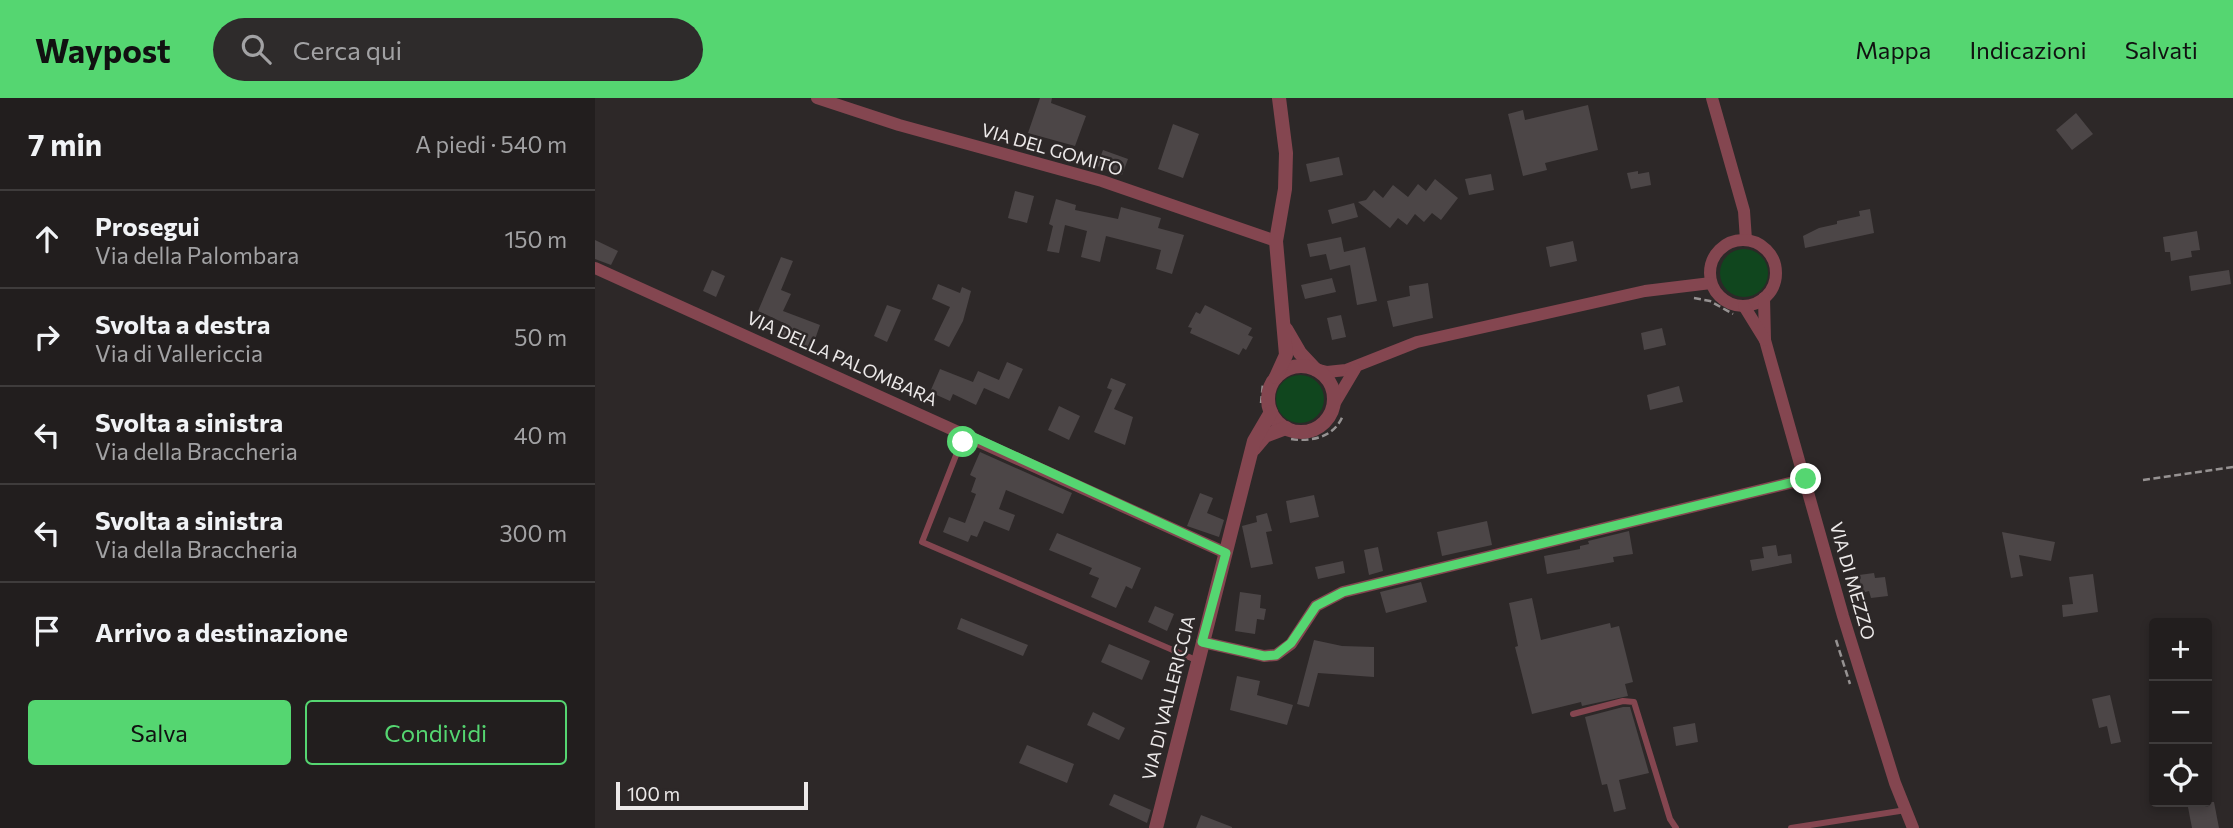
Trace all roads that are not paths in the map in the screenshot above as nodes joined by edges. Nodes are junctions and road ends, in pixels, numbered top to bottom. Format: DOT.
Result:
graph roads {
  1 [pos="817,98"];
  2 [pos="1279,98"];
  3 [pos="1711,98"];
  4 [pos="1746,240"];
  5 [pos="1276,241"];
  6 [pos="595,268"];
  7 [pos="1711,283"];
  8 [pos="1764,298"];
  9 [pos="1741,310"];
  10 [pos="1284,325"];
  11 [pos="1765,340"];
  12 [pos="1358,366"];
  13 [pos="1315,369"];
  14 [pos="1270,377"];
  15 [pos="1338,409"];
  16 [pos="1271,412"];
  17 [pos="965,433"];
  18 [pos="1287,433"];
  19 [pos="1250,456"];
  20 [pos="1806,479"];
  21 [pos="1226,553"];
  22 [pos="1202,642"];
  23 [pos="1196,660"];
  24 [pos="1573,714"];
  25 [pos="1908,810"];
  26 [pos="1156,828"];
  27 [pos="1676,828"];
  28 [pos="1791,828"];
  29 [pos="1913,828"];
  1 -- 5 [label="street, VIA DEL GOMITO"];
  2 -- 5 [label="street, VIA DI VALLERICCIA"];
  3 -- 4 [label="street"];
  4 -- 7 [label="street"];
  4 -- 8 [label="street"];
  5 -- 10 [label="street, VIA DI VALLERICCIA"];
  6 -- 17 [label="street, VIA DELLA PALOMBARA"];
  7 -- 9 [label="street"];
  7 -- 12 [label="street"];
  8 -- 9 [label="street"];
  8 -- 11 [label="street, VIA DI MEZZO"];
  9 -- 11 [label="street, VIA DI MEZZO"];
  10 -- 13 [label="street, VIA DI VALLERICCIA"];
  10 -- 14 [label="street, VIA DI VALLERICCIA"];
  11 -- 20 [label="street, VIA DI MEZZO"];
  12 -- 13 [label="street"];
  12 -- 15 [label="street"];
  13 -- 14 [label="street"];
  13 -- 15 [label="street, VIA DI VALLERICCIA"];
  14 -- 16 [label="street, VIA DI VALLERICCIA"];
  15 -- 18 [label="street"];
  16 -- 18 [label="street"];
  16 -- 19 [label="street, VIA DI VALLERICCIA"];
  17 -- 21 [label="street, VIA DELLA PALOMBARA"];
  17 -- 23 [label="lane"];
  18 -- 19 [label="street"];
  19 -- 21 [label="street, VIA DI VALLERICCIA"];
  20 -- 22 [label="street"];
  20 -- 25 [label="street, VIA DI MEZZO"];
  21 -- 22 [label="street, VIA DI VALLERICCIA"];
  22 -- 23 [label="street, VIA DI VALLERICCIA"];
  23 -- 26 [label="street, VIA DI VALLERICCIA"];
  24 -- 27 [label="lane"];
  25 -- 28 [label="lane"];
  25 -- 29 [label="street, VIA DI MEZZO"];
}
